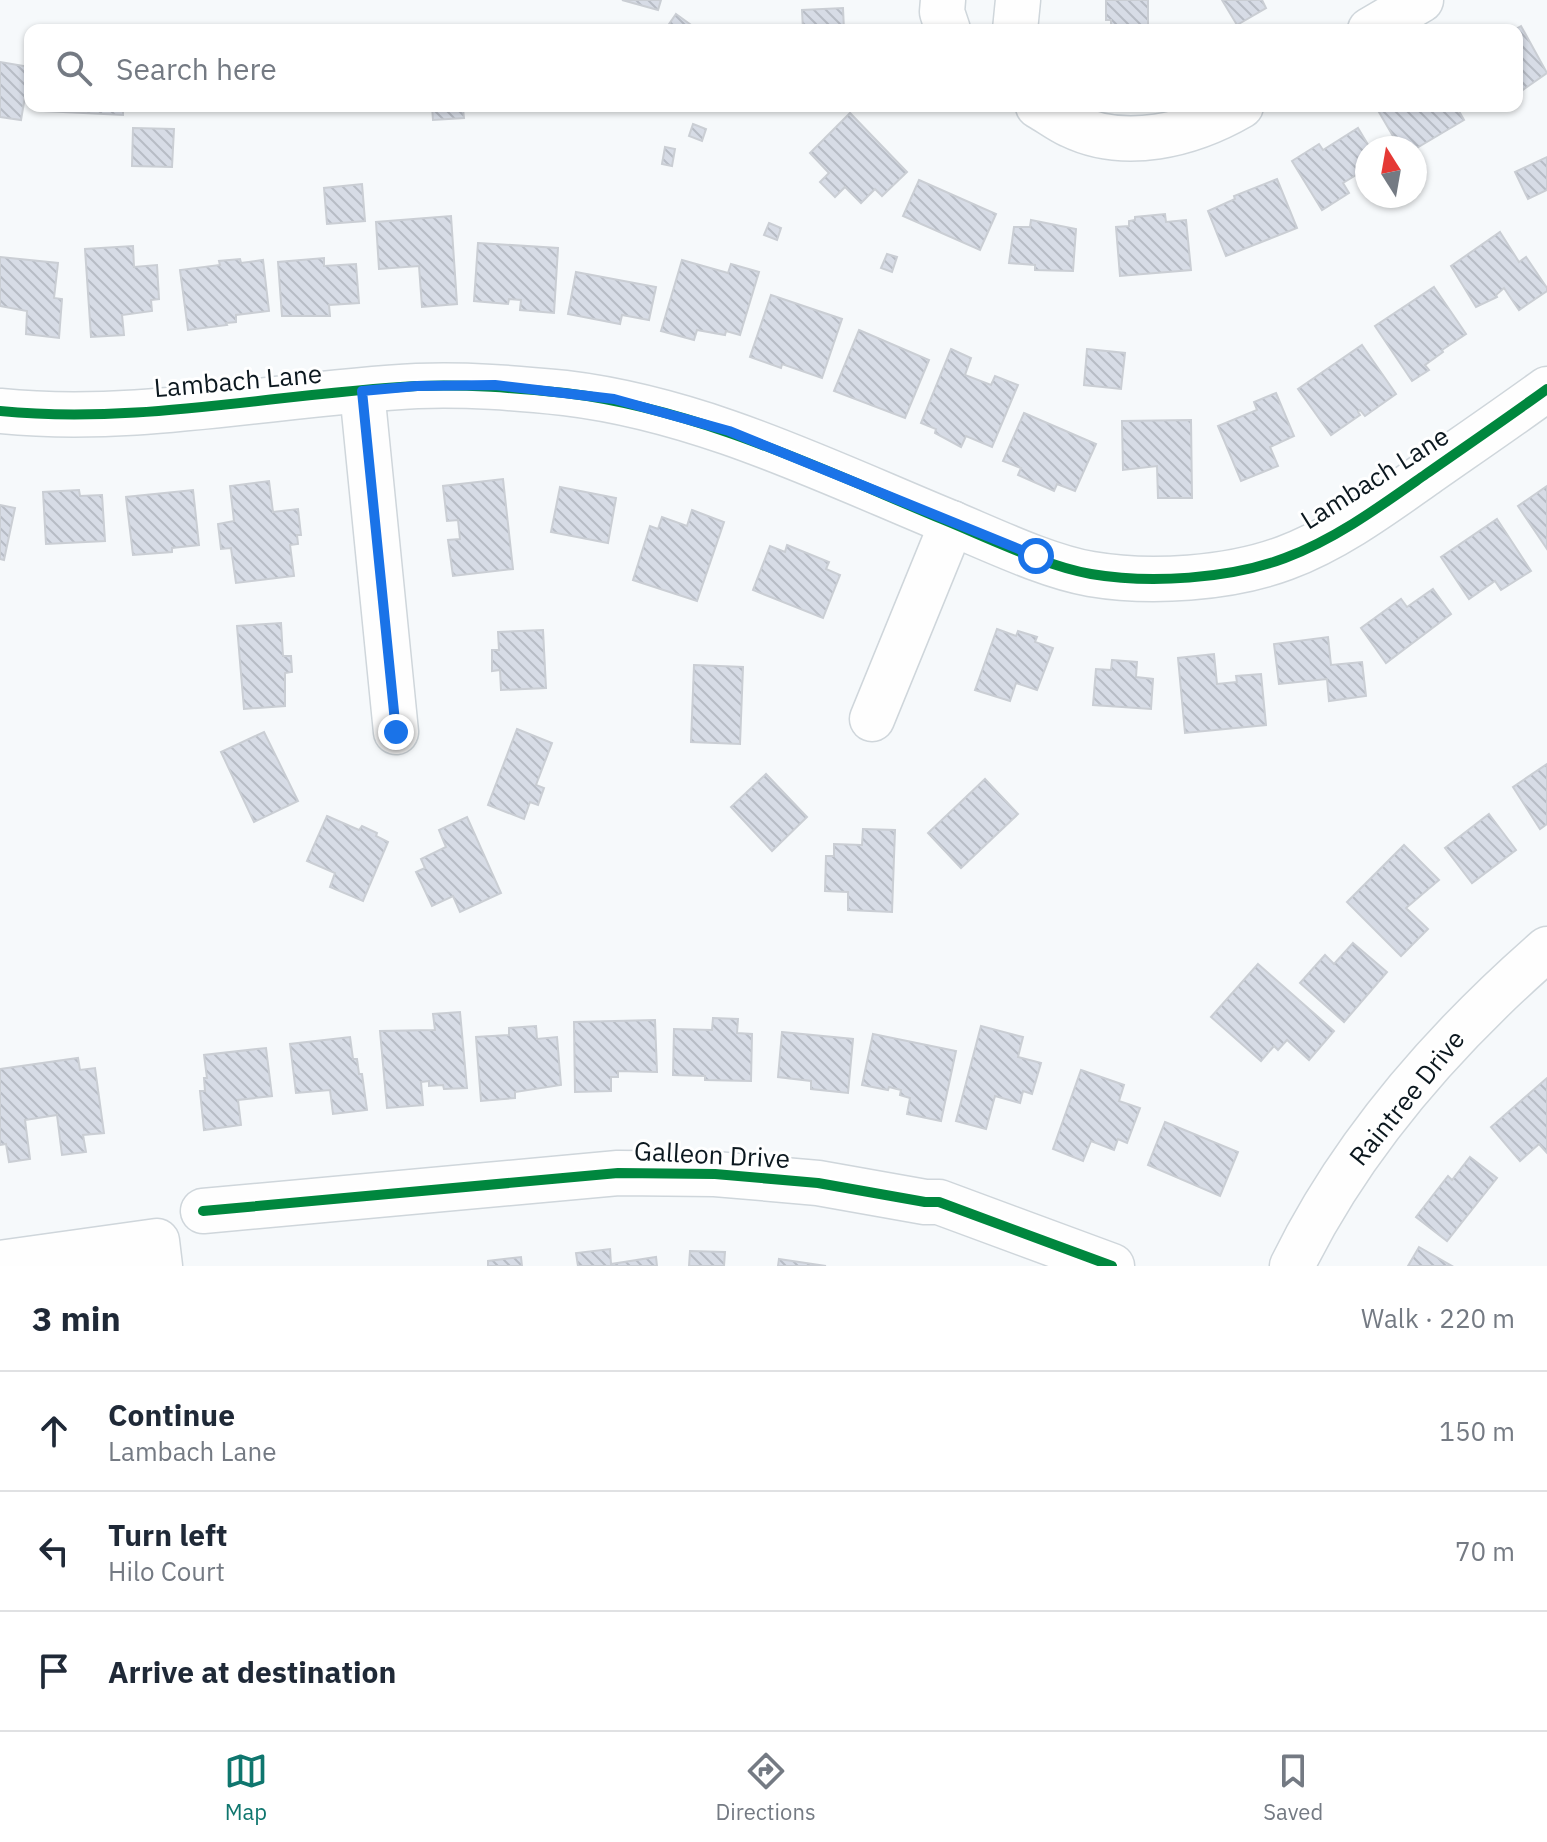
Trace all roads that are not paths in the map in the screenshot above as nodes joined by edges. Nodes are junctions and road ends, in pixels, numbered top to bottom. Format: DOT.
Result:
graph roads {
  1 [pos="943,0"];
  2 [pos="1018,0"];
  3 [pos="1421,0"];
  4 [pos="946,24"];
  5 [pos="1016,24"];
  6 [pos="1380,24"];
  7 [pos="1048,112"];
  8 [pos="1230,112"];
  9 [pos="1547,389"];
  10 [pos="362,391"];
  11 [pos="0,411"];
  12 [pos="952,523"];
  13 [pos="872,719"];
  14 [pos="396,732"];
  15 [pos="1547,949"];
  16 [pos="203,1211"];
  17 [pos="0,1263"];
  18 [pos="160,1266"];
  19 [pos="1112,1266"];
  20 [pos="1292,1266"];
  1 -- 4 [label="street"];
  2 -- 5 [label="street"];
  3 -- 6 [label="street"];
  7 -- 8 [label="street"];
  9 -- 12 [label="street, Lambach Lane"];
  10 -- 11 [label="street, Lambach Lane"];
  10 -- 12 [label="street, Lambach Lane"];
  10 -- 14 [label="street"];
  12 -- 13 [label="street"];
  15 -- 20 [label="street, Raintree Drive"];
  16 -- 19 [label="street, Galleon Drive"];
  17 -- 18 [label="street"];
}
